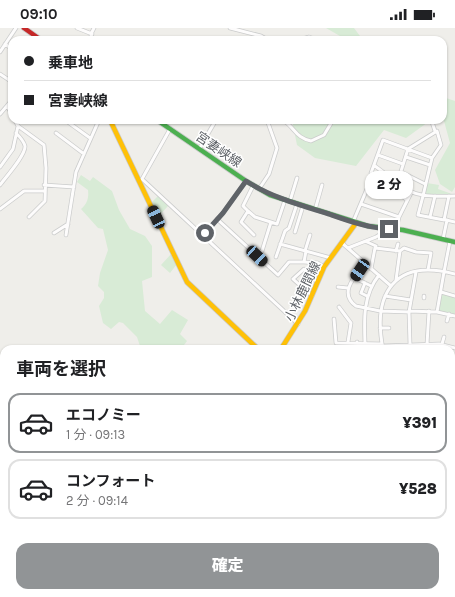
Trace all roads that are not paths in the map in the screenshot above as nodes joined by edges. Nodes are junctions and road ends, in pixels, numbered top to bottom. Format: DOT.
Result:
graph roads {
  1 [pos="24,28"];
  2 [pos="77,28"];
  3 [pos="94,28"];
  4 [pos="230,28"];
  5 [pos="91,34"];
  6 [pos="35,36"];
  7 [pos="261,36"];
  8 [pos="8,40"];
  9 [pos="5,44"];
  10 [pos="8,46"];
  11 [pos="0,52"];
  12 [pos="7,106"];
  13 [pos="0,115"];
  14 [pos="71,124"];
  15 [pos="97,124"];
  16 [pos="112,124"];
  17 [pos="166,124"];
  18 [pos="214,124"];
  19 [pos="268,124"];
  20 [pos="288,124"];
  21 [pos="331,124"];
  22 [pos="433,124"];
  23 [pos="18,126"];
  24 [pos="170,129"];
  25 [pos="435,131"];
  26 [pos="16,133"];
  27 [pos="56,133"];
  28 [pos="90,138"];
  29 [pos="199,149"];
  30 [pos="408,149"];
  31 [pos="84,154"];
  32 [pos="378,155"];
  33 [pos="406,157"];
  34 [pos="432,158"];
  35 [pos="404,164"];
  36 [pos="430,165"];
  37 [pos="375,166"];
  38 [pos="0,167"];
  39 [pos="401,172"];
  40 [pos="372,175"];
  41 [pos="297,178"];
  42 [pos="141,181"];
  43 [pos="246,181"];
  44 [pos="397,184"];
  45 [pos="425,184"];
  46 [pos="44,185"];
  47 [pos="322,185"];
  48 [pos="0,186"];
  49 [pos="253,186"];
  50 [pos="74,187"];
  51 [pos="259,189"];
  52 [pos="44,192"];
  53 [pos="411,192"];
  54 [pos="423,196"];
  55 [pos="435,196"];
  56 [pos="449,196"];
  57 [pos="455,196"];
  58 [pos="407,200"];
  59 [pos="287,201"];
  60 [pos="297,204"];
  61 [pos="361,204"];
  62 [pos="303,206"];
  63 [pos="0,209"];
  64 [pos="314,210"];
  65 [pos="248,211"];
  66 [pos="29,217"];
  67 [pos="399,217"];
  68 [pos="430,217"];
  69 [pos="217,219"];
  70 [pos="446,220"];
  71 [pos="271,222"];
  72 [pos="354,222"];
  73 [pos="455,222"];
  74 [pos="68,224"];
  75 [pos="389,229"];
  76 [pos="396,230"];
  77 [pos="295,232"];
  78 [pos="54,233"];
  79 [pos="66,235"];
  80 [pos="254,235"];
  81 [pos="310,235"];
  82 [pos="202,236"];
  83 [pos="443,239"];
  84 [pos="367,242"];
  85 [pos="452,242"];
  86 [pos="342,243"];
  87 [pos="280,244"];
  88 [pos="398,244"];
  89 [pos="348,248"];
  90 [pos="375,248"];
  91 [pos="305,251"];
  92 [pos="398,251"];
  93 [pos="257,255"];
  94 [pos="276,257"];
  95 [pos="331,258"];
  96 [pos="304,262"];
  97 [pos="365,263"];
  98 [pos="324,267"];
  99 [pos="371,269"];
  100 [pos="428,270"];
  101 [pos="416,272"];
  102 [pos="444,272"];
  103 [pos="455,274"];
  104 [pos="379,275"];
  105 [pos="355,278"];
  106 [pos="396,280"];
  107 [pos="318,282"];
  108 [pos="365,283"];
  109 [pos="371,286"];
  110 [pos="391,286"];
  111 [pos="338,287"];
  112 [pos="348,288"];
  113 [pos="441,292"];
  114 [pos="312,296"];
  115 [pos="367,296"];
  116 [pos="385,296"];
  117 [pos="455,296"];
  118 [pos="411,300"];
  119 [pos="339,307"];
  120 [pos="365,308"];
  121 [pos="380,311"];
  122 [pos="429,311"];
  123 [pos="409,312"];
  124 [pos="437,312"];
  125 [pos="449,314"];
  126 [pos="455,316"];
  127 [pos="334,319"];
  128 [pos="447,321"];
  129 [pos="298,324"];
  130 [pos="380,328"];
  131 [pos="390,328"];
  132 [pos="444,337"];
  133 [pos="348,342"];
  134 [pos="357,342"];
  135 [pos="366,343"];
  136 [pos="371,343"];
  137 [pos="410,344"];
  138 [pos="416,344"];
  139 [pos="427,344"];
  140 [pos="436,344"];
  141 [pos="442,344"];
  142 [pos="254,345"];
  143 [pos="284,345"];
  144 [pos="356,345"];
  145 [pos="378,345"];
  146 [pos="382,345"];
  147 [pos="406,345"];
  1 -- 6 [label="main road"];
  2 -- 5 [label="street"];
  3 -- 5 [label="street"];
  4 -- 7 [label="street"];
  8 -- 9 [label="street"];
  9 -- 10 [label="street"];
  9 -- 11 [label="street"];
  12 -- 13 [label="street"];
  14 -- 28 [label="street"];
  15 -- 28 [label="street"];
  16 -- 42 [label="main road"];
  17 -- 24 [label="main road, 宮妻峡線"];
  18 -- 29 [label="street"];
  19 -- 51 [label="street"];
  20 -- 21 [label="street"];
  22 -- 25 [label="street"];
  23 -- 26 [label="street"];
  23 -- 46 [label="street"];
  24 -- 29 [label="main road, 宮妻峡線"];
  24 -- 42 [label="street"];
  25 -- 30 [label="street"];
  25 -- 34 [label="street"];
  26 -- 38 [label="street"];
  26 -- 48 [label="street"];
  27 -- 31 [label="street"];
  28 -- 31 [label="street"];
  29 -- 43 [label="main road, 宮妻峡線"];
  30 -- 32 [label="street"];
  30 -- 33 [label="street"];
  30 -- 34 [label="street"];
  31 -- 50 [label="street"];
  32 -- 35 [label="street"];
  32 -- 37 [label="street"];
  33 -- 35 [label="street"];
  33 -- 36 [label="street"];
  34 -- 36 [label="street"];
  35 -- 39 [label="street"];
  36 -- 45 [label="street"];
  37 -- 40 [label="street"];
  37 -- 44 [label="street"];
  39 -- 44 [label="street"];
  39 -- 45 [label="street"];
  40 -- 58 [label="street"];
  40 -- 61 [label="street"];
  41 -- 59 [label="street"];
  42 -- 82 [label="street"];
  42 -- 142 [label="main road"];
  43 -- 49 [label="main road, 宮妻峡線"];
  43 -- 69 [label="street"];
  44 -- 53 [label="street"];
  45 -- 54 [label="street"];
  46 -- 50 [label="street"];
  46 -- 52 [label="street"];
  47 -- 64 [label="street"];
  49 -- 51 [label="main road, 宮妻峡線"];
  49 -- 65 [label="street"];
  50 -- 74 [label="street"];
  51 -- 59 [label="main road, 宮妻峡線"];
  52 -- 63 [label="street"];
  52 -- 66 [label="street"];
  53 -- 54 [label="street"];
  53 -- 58 [label="street"];
  54 -- 55 [label="street"];
  54 -- 68 [label="street"];
  55 -- 56 [label="street"];
  55 -- 68 [label="street"];
  56 -- 57 [label="street"];
  56 -- 70 [label="street"];
  58 -- 67 [label="street"];
  59 -- 60 [label="main road, 宮妻峡線"];
  59 -- 71 [label="street"];
  60 -- 62 [label="main road, 宮妻峡線"];
  60 -- 87 [label="street"];
  61 -- 67 [label="street"];
  61 -- 72 [label="street"];
  62 -- 64 [label="main road, 宮妻峡線"];
  62 -- 77 [label="street"];
  64 -- 72 [label="main road, 宮妻峡線"];
  65 -- 71 [label="street"];
  65 -- 80 [label="street"];
  67 -- 76 [label="street"];
  68 -- 70 [label="street"];
  69 -- 82 [label="street"];
  69 -- 93 [label="street"];
  70 -- 73 [label="street"];
  70 -- 83 [label="street"];
  71 -- 93 [label="street"];
  72 -- 75 [label="main road, 宮妻峡線"];
  72 -- 86 [label="main road, 小林鹿間線"];
  74 -- 78 [label="street"];
  74 -- 79 [label="street"];
  75 -- 76 [label="main road, 宮妻峡線"];
  75 -- 89 [label="street"];
  76 -- 83 [label="main road, 宮妻峡線"];
  81 -- 91 [label="street"];
  82 -- 129 [label="street"];
  83 -- 85 [label="main road, 宮妻峡線"];
  84 -- 90 [label="street"];
  85 -- 102 [label="street"];
  86 -- 89 [label="street"];
  86 -- 95 [label="main road, 小林鹿間線"];
  87 -- 91 [label="street"];
  87 -- 94 [label="street"];
  88 -- 92 [label="street"];
  89 -- 97 [label="street"];
  90 -- 92 [label="street"];
  90 -- 99 [label="street"];
  91 -- 95 [label="street"];
  91 -- 96 [label="street"];
  92 -- 100 [label="street"];
  92 -- 106 [label="street"];
  93 -- 96 [label="street"];
  95 -- 98 [label="main road, 小林鹿間線"];
  96 -- 98 [label="street"];
  97 -- 99 [label="street"];
  97 -- 105 [label="street"];
  98 -- 107 [label="main road, 小林鹿間線"];
  99 -- 104 [label="street"];
  100 -- 101 [label="street"];
  100 -- 102 [label="street"];
  101 -- 106 [label="street"];
  101 -- 118 [label="street"];
  102 -- 103 [label="street"];
  102 -- 113 [label="street"];
  104 -- 109 [label="street"];
  104 -- 110 [label="street"];
  105 -- 108 [label="street"];
  105 -- 112 [label="street"];
  106 -- 110 [label="street"];
  107 -- 114 [label="main road, 小林鹿間線"];
  107 -- 114 [label="street"];
  108 -- 109 [label="street"];
  108 -- 115 [label="street"];
  109 -- 115 [label="street"];
  110 -- 116 [label="street"];
  111 -- 112 [label="street"];
  112 -- 120 [label="street"];
  113 -- 117 [label="street"];
  113 -- 124 [label="street"];
  114 -- 129 [label="main road, 小林鹿間線"];
  115 -- 120 [label="street"];
  116 -- 118 [label="street"];
  116 -- 121 [label="street"];
  118 -- 123 [label="street"];
  119 -- 133 [label="street"];
  120 -- 121 [label="street"];
  120 -- 135 [label="street"];
  121 -- 123 [label="street"];
  121 -- 130 [label="street"];
  122 -- 123 [label="street"];
  122 -- 124 [label="street"];
  122 -- 139 [label="street"];
  123 -- 137 [label="street"];
  124 -- 125 [label="street"];
  125 -- 126 [label="street"];
  125 -- 128 [label="street"];
  127 -- 133 [label="street"];
  129 -- 143 [label="main road, 小林鹿間線"];
  130 -- 131 [label="street"];
  130 -- 146 [label="street"];
  132 -- 141 [label="street"];
  133 -- 134 [label="street"];
  134 -- 135 [label="street"];
  134 -- 144 [label="street"];
  135 -- 136 [label="street"];
  136 -- 145 [label="street"];
  137 -- 138 [label="street"];
  137 -- 147 [label="street"];
  138 -- 139 [label="street"];
  139 -- 140 [label="street"];
  140 -- 141 [label="street"];
}
